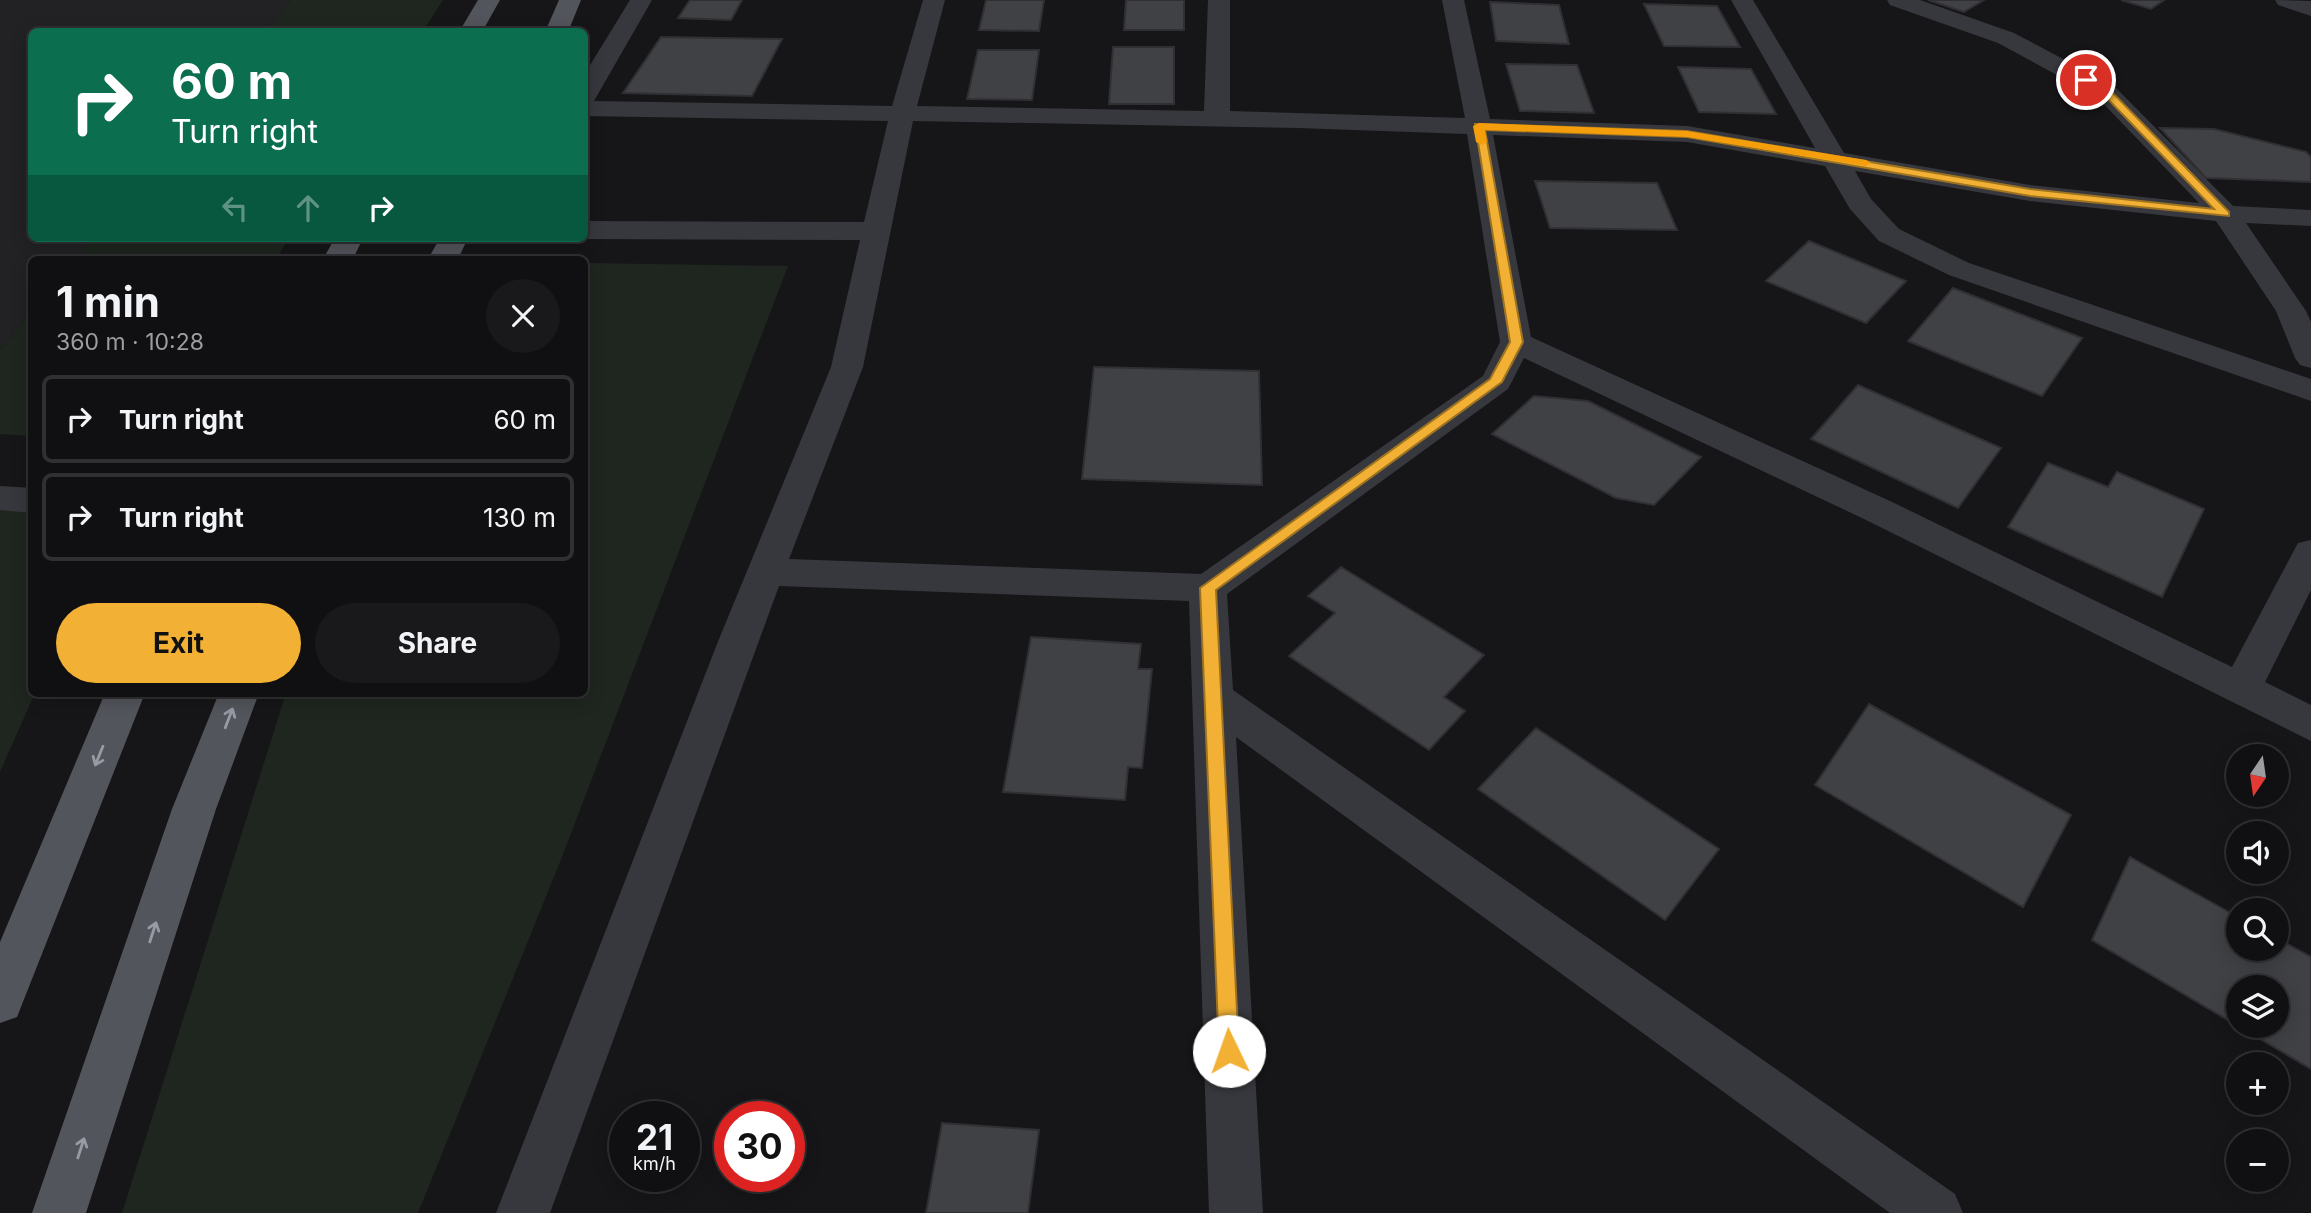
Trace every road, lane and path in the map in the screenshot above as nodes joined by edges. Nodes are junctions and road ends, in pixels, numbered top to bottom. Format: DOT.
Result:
graph roads {
  1 [pos="489,0"];
  2 [pos="570,0"];
  3 [pos="641,0"];
  4 [pos="934,0"];
  5 [pos="1219,0"];
  6 [pos="1453,0"];
  7 [pos="1742,0"];
  8 [pos="1898,0"];
  9 [pos="472,28"];
  10 [pos="558,28"];
  11 [pos="588,90"];
  12 [pos="588,108"];
  13 [pos="902,113"];
  14 [pos="1217,118"];
  15 [pos="1479,126"];
  16 [pos="1835,158"];
  17 [pos="2225,214"];
  18 [pos="2311,218"];
  19 [pos="588,230"];
  20 [pos="877,231"];
  21 [pos="1516,342"];
  22 [pos="2311,358"];
  23 [pos="2311,390"];
  24 [pos="0,498"];
  25 [pos="28,501"];
  26 [pos="2311,553"];
  27 [pos="765,572"];
  28 [pos="1208,588"];
  29 [pos="2241,689"];
  30 [pos="123,697"];
  31 [pos="237,697"];
  32 [pos="1213,698"];
  33 [pos="2311,724"];
  34 [pos="0,1000"];
  35 [pos="59,1213"];
  36 [pos="523,1213"];
  37 [pos="1236,1213"];
  38 [pos="1936,1213"];
  1 -- 9 [label="main road"];
  2 -- 10 [label="main road"];
  3 -- 11 [label="street"];
  4 -- 13 [label="street"];
  5 -- 14 [label="street"];
  6 -- 15 [label="street"];
  7 -- 16 [label="street"];
  8 -- 17 [label="street"];
  12 -- 13 [label="street"];
  13 -- 14 [label="street"];
  13 -- 20 [label="street"];
  14 -- 15 [label="street"];
  15 -- 16 [label="street"];
  15 -- 21 [label="street"];
  16 -- 17 [label="street"];
  16 -- 23 [label="street"];
  17 -- 18 [label="street"];
  17 -- 22 [label="street"];
  19 -- 20 [label="street"];
  20 -- 27 [label="street"];
  21 -- 28 [label="street"];
  21 -- 29 [label="street"];
  24 -- 25 [label="street"];
  26 -- 29 [label="street"];
  27 -- 28 [label="street"];
  27 -- 36 [label="street"];
  28 -- 32 [label="street"];
  29 -- 33 [label="street"];
  30 -- 34 [label="main road, one-way"];
  35 -- 31 [label="main road, one-way"];
  32 -- 37 [label="street"];
  32 -- 38 [label="street"];
}
